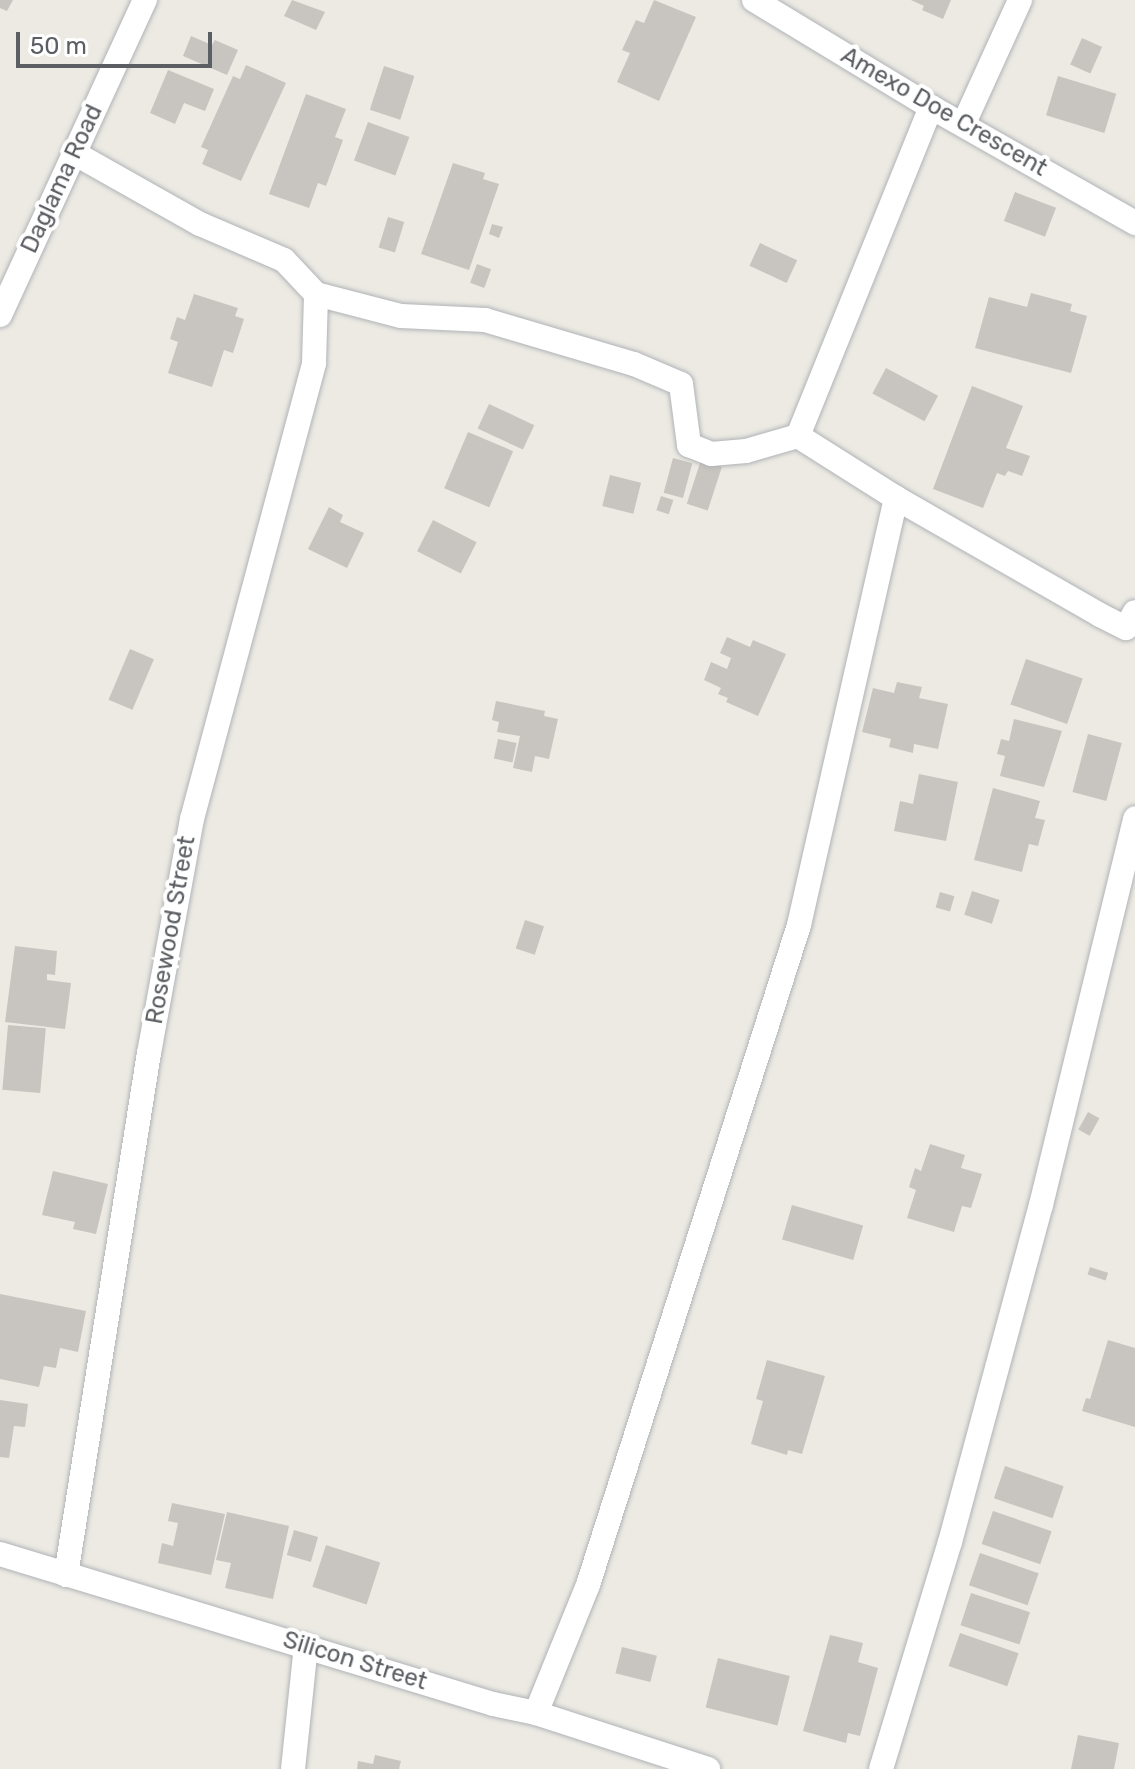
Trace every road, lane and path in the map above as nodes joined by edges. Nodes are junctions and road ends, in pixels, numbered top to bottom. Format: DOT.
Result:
graph roads {
  1 [pos="145,0"];
  2 [pos="754,0"];
  3 [pos="1020,0"];
  4 [pos="931,107"];
  5 [pos="964,123"];
  6 [pos="74,153"];
  7 [pos="1135,223"];
  8 [pos="316,294"];
  9 [pos="0,315"];
  10 [pos="798,436"];
  11 [pos="896,498"];
  12 [pos="1132,624"];
  13 [pos="1135,818"];
  14 [pos="0,1554"];
  15 [pos="66,1575"];
  16 [pos="306,1646"];
  17 [pos="536,1713"];
  18 [pos="293,1769"];
  19 [pos="708,1769"];
  20 [pos="881,1769"];
  1 -- 6 [label="street, Daglama Road"];
  2 -- 4 [label="street, Amexo Doe Crescent"];
  3 -- 5 [label="street"];
  4 -- 5 [label="street, Amexo Doe Crescent"];
  4 -- 10 [label="street"];
  5 -- 7 [label="street, Amexo Doe Crescent"];
  6 -- 8 [label="street"];
  6 -- 9 [label="street, Daglama Road"];
  8 -- 10 [label="street"];
  8 -- 15 [label="street, Rosewood Street"];
  10 -- 11 [label="street"];
  11 -- 12 [label="street"];
  11 -- 17 [label="street"];
  13 -- 20 [label="street"];
  14 -- 15 [label="street, Silicon Street"];
  15 -- 16 [label="street, Silicon Street"];
  16 -- 17 [label="street, Silicon Street"];
  16 -- 18 [label="street"];
  17 -- 19 [label="street, Silicon Street"];
}
